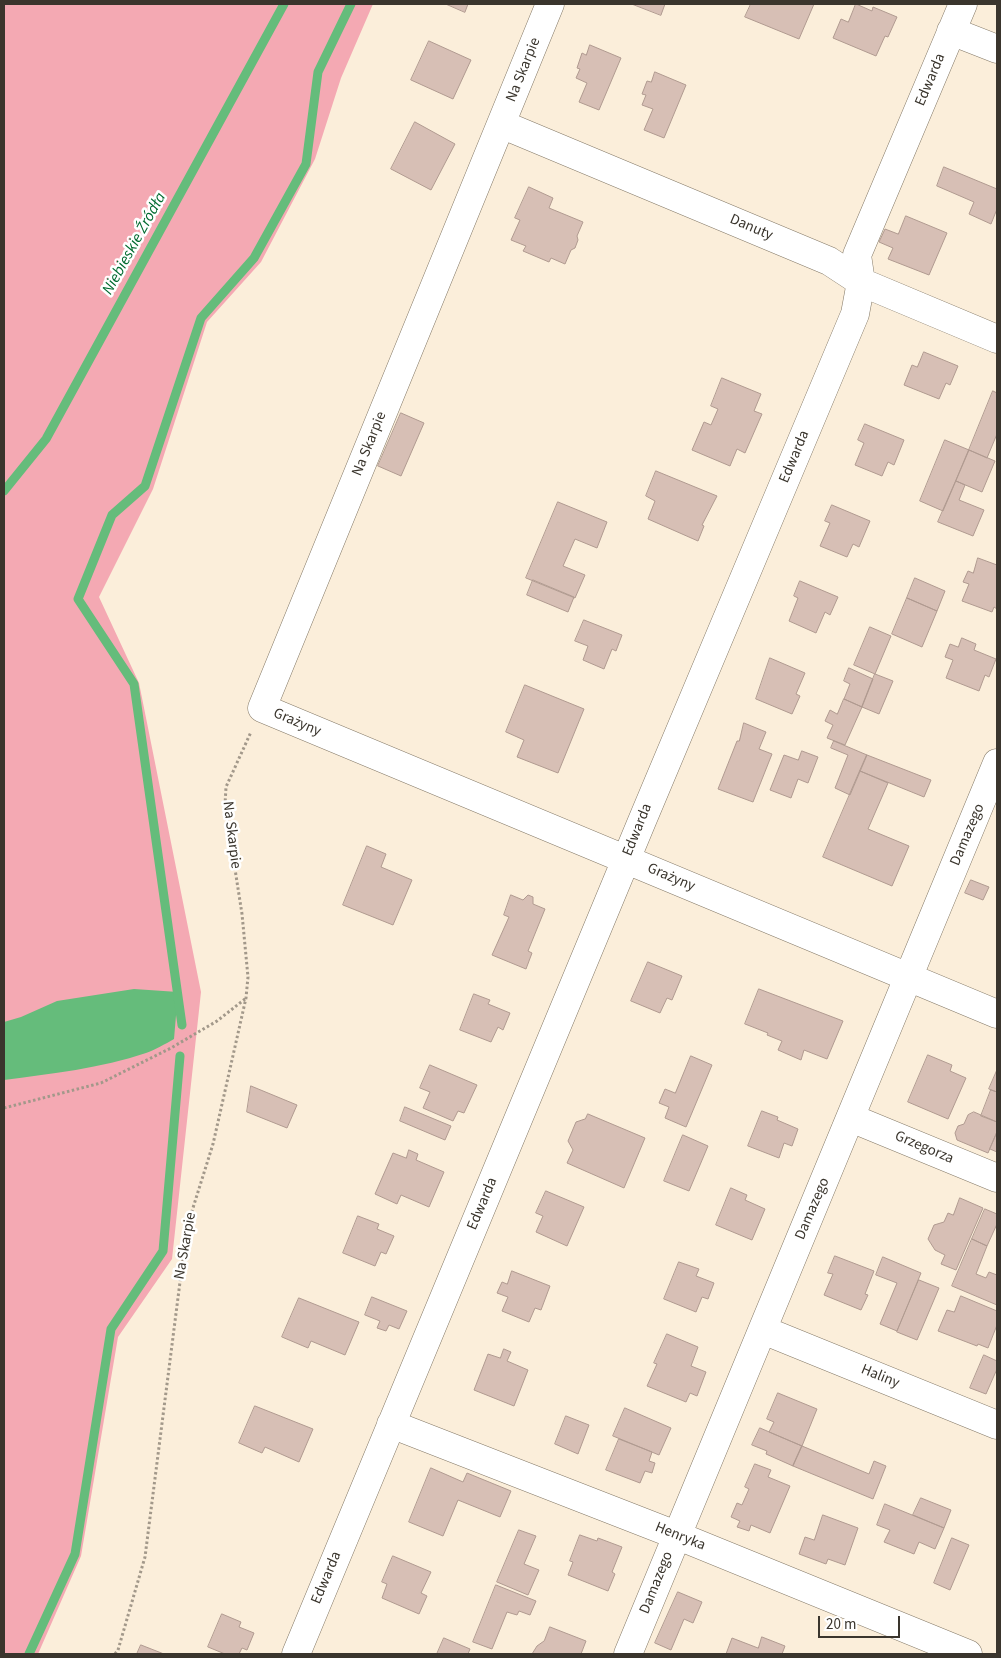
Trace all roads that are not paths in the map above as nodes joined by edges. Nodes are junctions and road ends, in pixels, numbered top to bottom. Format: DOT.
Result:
graph roads {
  1 [pos="550,4"];
  2 [pos="963,4"];
  3 [pos="952,31"];
  4 [pos="997,49"];
  5 [pos="502,124"];
  6 [pos="861,282"];
  7 [pos="997,339"];
  8 [pos="262,708"];
  9 [pos="997,763"];
  10 [pos="626,860"];
  11 [pos="908,978"];
  12 [pos="997,1014"];
  13 [pos="851,1118"];
  14 [pos="997,1178"];
  15 [pos="763,1330"];
  16 [pos="391,1424"];
  17 [pos="997,1425"];
  18 [pos="676,1535"];
  19 [pos="296,1654"];
  20 [pos="628,1654"];
  21 [pos="968,1654"];
  1 -- 5 [label="street, Na Skarpie"];
  2 -- 3 [label="street, Edwarda"];
  3 -- 4 [label="street"];
  3 -- 6 [label="street, Edwarda"];
  5 -- 6 [label="street, Danuty"];
  5 -- 8 [label="street, Na Skarpie"];
  6 -- 7 [label="street, Danuty"];
  6 -- 10 [label="street, Edwarda"];
  8 -- 10 [label="street, Grażyny"];
  9 -- 11 [label="street, Damazego"];
  10 -- 11 [label="street, Grażyny"];
  10 -- 16 [label="street, Edwarda"];
  11 -- 12 [label="street, Grażyny"];
  11 -- 13 [label="street, Damazego"];
  13 -- 14 [label="street, Grzegorza"];
  13 -- 15 [label="street, Damazego"];
  15 -- 17 [label="street, Haliny"];
  15 -- 18 [label="street, Damazego"];
  16 -- 18 [label="street, Henryka"];
  16 -- 19 [label="street, Edwarda"];
  18 -- 20 [label="street, Damazego"];
  18 -- 21 [label="street, Henryka"];
}
